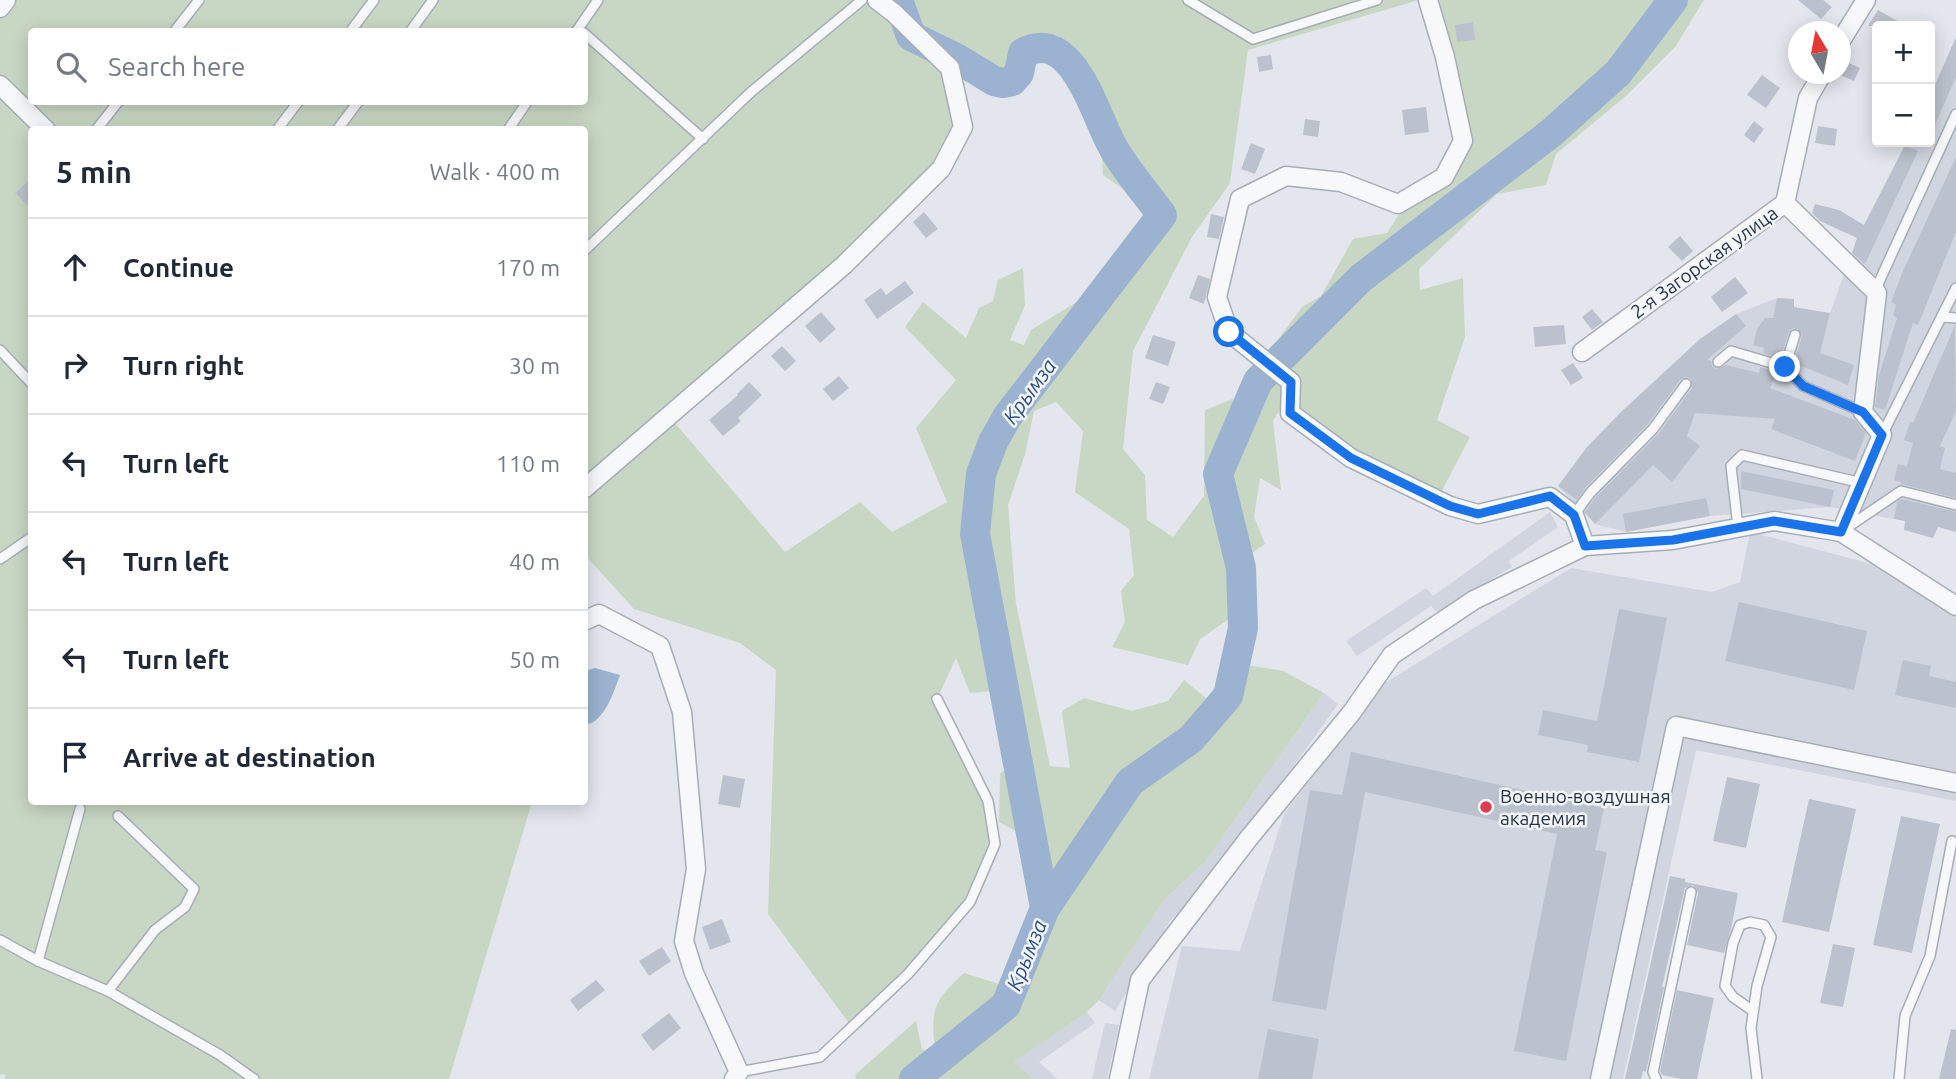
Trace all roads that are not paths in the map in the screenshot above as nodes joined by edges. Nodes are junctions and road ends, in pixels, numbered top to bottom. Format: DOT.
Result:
graph roads {
  1 [pos="6,0"];
  2 [pos="199,0"];
  3 [pos="374,0"];
  4 [pos="433,0"];
  5 [pos="598,0"];
  6 [pos="862,0"];
  7 [pos="877,0"];
  8 [pos="1188,0"];
  9 [pos="1377,0"];
  10 [pos="1428,0"];
  11 [pos="1866,0"];
  12 [pos="0,8"];
  13 [pos="1851,24"];
  14 [pos="177,28"];
  15 [pos="353,28"];
  16 [pos="413,28"];
  17 [pos="583,28"];
  18 [pos="588,37"];
  19 [pos="1816,84"];
  20 [pos="0,85"];
  21 [pos="116,105"];
  22 [pos="296,105"];
  23 [pos="356,105"];
  24 [pos="525,105"];
  25 [pos="1956,114"];
  26 [pos="42,126"];
  27 [pos="99,126"];
  28 [pos="280,126"];
  29 [pos="340,126"];
  30 [pos="511,126"];
  31 [pos="703,139"];
  32 [pos="1785,203"];
  33 [pos="588,247"];
  34 [pos="1956,288"];
  35 [pos="1877,293"];
  36 [pos="1942,317"];
  37 [pos="1956,318"];
  38 [pos="1795,335"];
  39 [pos="0,350"];
  40 [pos="1582,352"];
  41 [pos="1718,362"];
  42 [pos="1785,367"];
  43 [pos="28,380"];
  44 [pos="1686,384"];
  45 [pos="1863,412"];
  46 [pos="1882,435"];
  47 [pos="1862,483"];
  48 [pos="588,486"];
  49 [pos="1956,505"];
  50 [pos="1574,515"];
  51 [pos="1738,527"];
  52 [pos="1841,532"];
  53 [pos="28,540"];
  54 [pos="1585,546"];
  55 [pos="0,559"];
  56 [pos="1956,607"];
  57 [pos="588,619"];
  58 [pos="937,699"];
  59 [pos="1956,783"];
  60 [pos="80,809"];
  61 [pos="118,816"];
  62 [pos="1952,841"];
  63 [pos="1690,892"];
  64 [pos="0,940"];
  65 [pos="38,961"];
  66 [pos="108,991"];
  67 [pos="1753,1011"];
  68 [pos="737,1076"];
  69 [pos="254,1079"];
  70 [pos="1119,1079"];
  71 [pos="1600,1079"];
  72 [pos="1656,1079"];
  73 [pos="1757,1079"];
  74 [pos="1899,1079"];
  1 -- 12 [label="street"];
  2 -- 14 [label="lane"];
  3 -- 15 [label="lane"];
  4 -- 16 [label="lane"];
  5 -- 17 [label="lane"];
  6 -- 31 [label="lane"];
  7 -- 48 [label="street"];
  8 -- 9 [label="lane"];
  10 -- 50 [label="street"];
  11 -- 13 [label="street"];
  18 -- 31 [label="lane"];
  19 -- 32 [label="street, 2-я Загорская улица"];
  20 -- 26 [label="street"];
  21 -- 27 [label="lane"];
  22 -- 28 [label="lane"];
  23 -- 29 [label="lane"];
  24 -- 30 [label="lane"];
  25 -- 35 [label="lane"];
  31 -- 33 [label="lane"];
  32 -- 35 [label="street"];
  32 -- 40 [label="street, 2-я Загорская улица"];
  34 -- 36 [label="lane"];
  35 -- 45 [label="street"];
  36 -- 37 [label="lane"];
  36 -- 46 [label="lane"];
  38 -- 42 [label="lane"];
  39 -- 43 [label="lane"];
  41 -- 42 [label="lane"];
  42 -- 45 [label="lane"];
  44 -- 50 [label="lane"];
  45 -- 46 [label="street"];
  46 -- 47 [label="street"];
  47 -- 51 [label="lane"];
  47 -- 52 [label="street"];
  49 -- 52 [label="lane"];
  50 -- 54 [label="street"];
  51 -- 52 [label="street"];
  51 -- 54 [label="street"];
  52 -- 56 [label="street"];
  53 -- 55 [label="lane"];
  54 -- 70 [label="street"];
  57 -- 68 [label="street"];
  58 -- 68 [label="lane"];
  59 -- 71 [label="street"];
  60 -- 65 [label="lane"];
  61 -- 66 [label="lane"];
  62 -- 74 [label="lane"];
  63 -- 72 [label="lane"];
  64 -- 65 [label="lane"];
  65 -- 66 [label="lane"];
  66 -- 69 [label="lane"];
  67 -- 67 [label="lane"];
  67 -- 73 [label="lane"];
}
